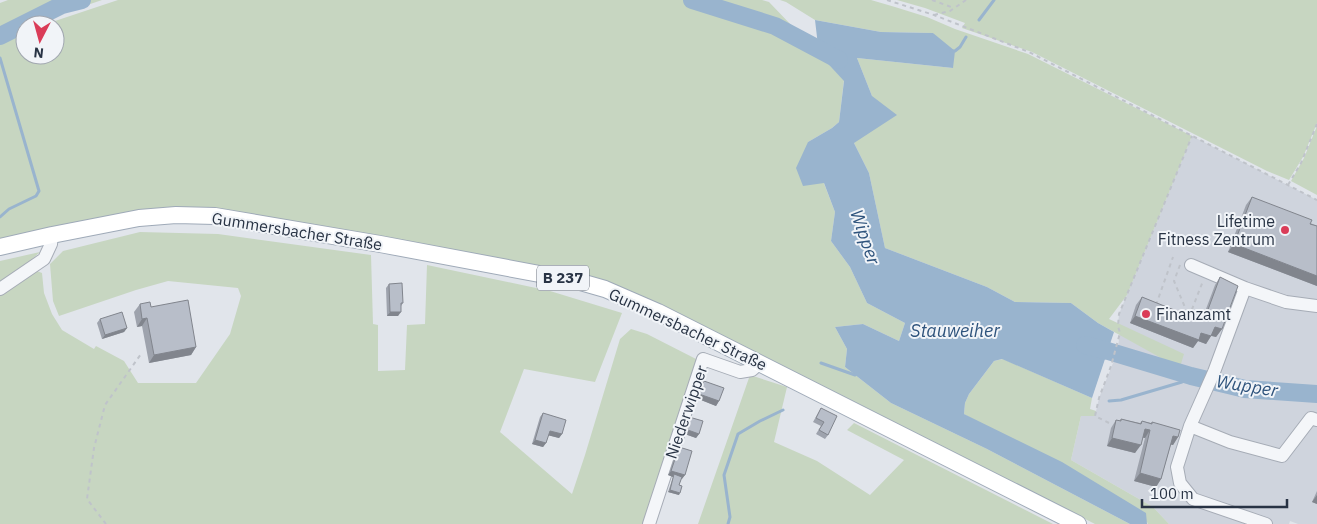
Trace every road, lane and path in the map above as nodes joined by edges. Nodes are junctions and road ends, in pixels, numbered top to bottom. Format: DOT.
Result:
graph roads {
  1 [pos="886,0"];
  2 [pos="932,0"];
  3 [pos="966,0"];
  4 [pos="955,8"];
  5 [pos="934,15"];
  6 [pos="1317,124"];
  7 [pos="1192,136"];
  8 [pos="1288,185"];
  9 [pos="1317,200"];
  10 [pos="52,235"];
  11 [pos="0,247"];
  12 [pos="1173,257"];
  13 [pos="1186,263"];
  14 [pos="1207,272"];
  15 [pos="1245,288"];
  16 [pos="0,289"];
  17 [pos="1317,306"];
  18 [pos="1156,307"];
  19 [pos="1189,317"];
  20 [pos="1184,321"];
  21 [pos="141,354"];
  22 [pos="760,363"];
  23 [pos="1317,420"];
  24 [pos="1109,423"];
  25 [pos="1190,426"];
  26 [pos="106,524"];
  27 [pos="649,524"];
  28 [pos="1078,524"];
  29 [pos="1266,524"];
  1 -- 5 [label="path"];
  2 -- 4 [label="path"];
  3 -- 4 [label="path"];
  4 -- 5 [label="path"];
  5 -- 7 [label="path"];
  6 -- 8 [label="path"];
  7 -- 8 [label="path"];
  7 -- 24 [label="path"];
  8 -- 9 [label="path"];
  10 -- 11 [label="main road, Gummersbacher Straße / B 237"];
  10 -- 16 [label="street"];
  10 -- 22 [label="main road, Gummersbacher Straße / B 237"];
  12 -- 18 [label="path"];
  13 -- 14 [label="street"];
  13 -- 19 [label="path"];
  14 -- 15 [label="street"];
  14 -- 19 [label="path"];
  15 -- 17 [label="street"];
  15 -- 25 [label="street"];
  19 -- 20 [label="path"];
  21 -- 26 [label="path"];
  22 -- 27 [label="street, Niederwipper"];
  22 -- 28 [label="main road, Gummersbacher Straße / B 237"];
  23 -- 25 [label="street"];
  25 -- 29 [label="street"];
}
